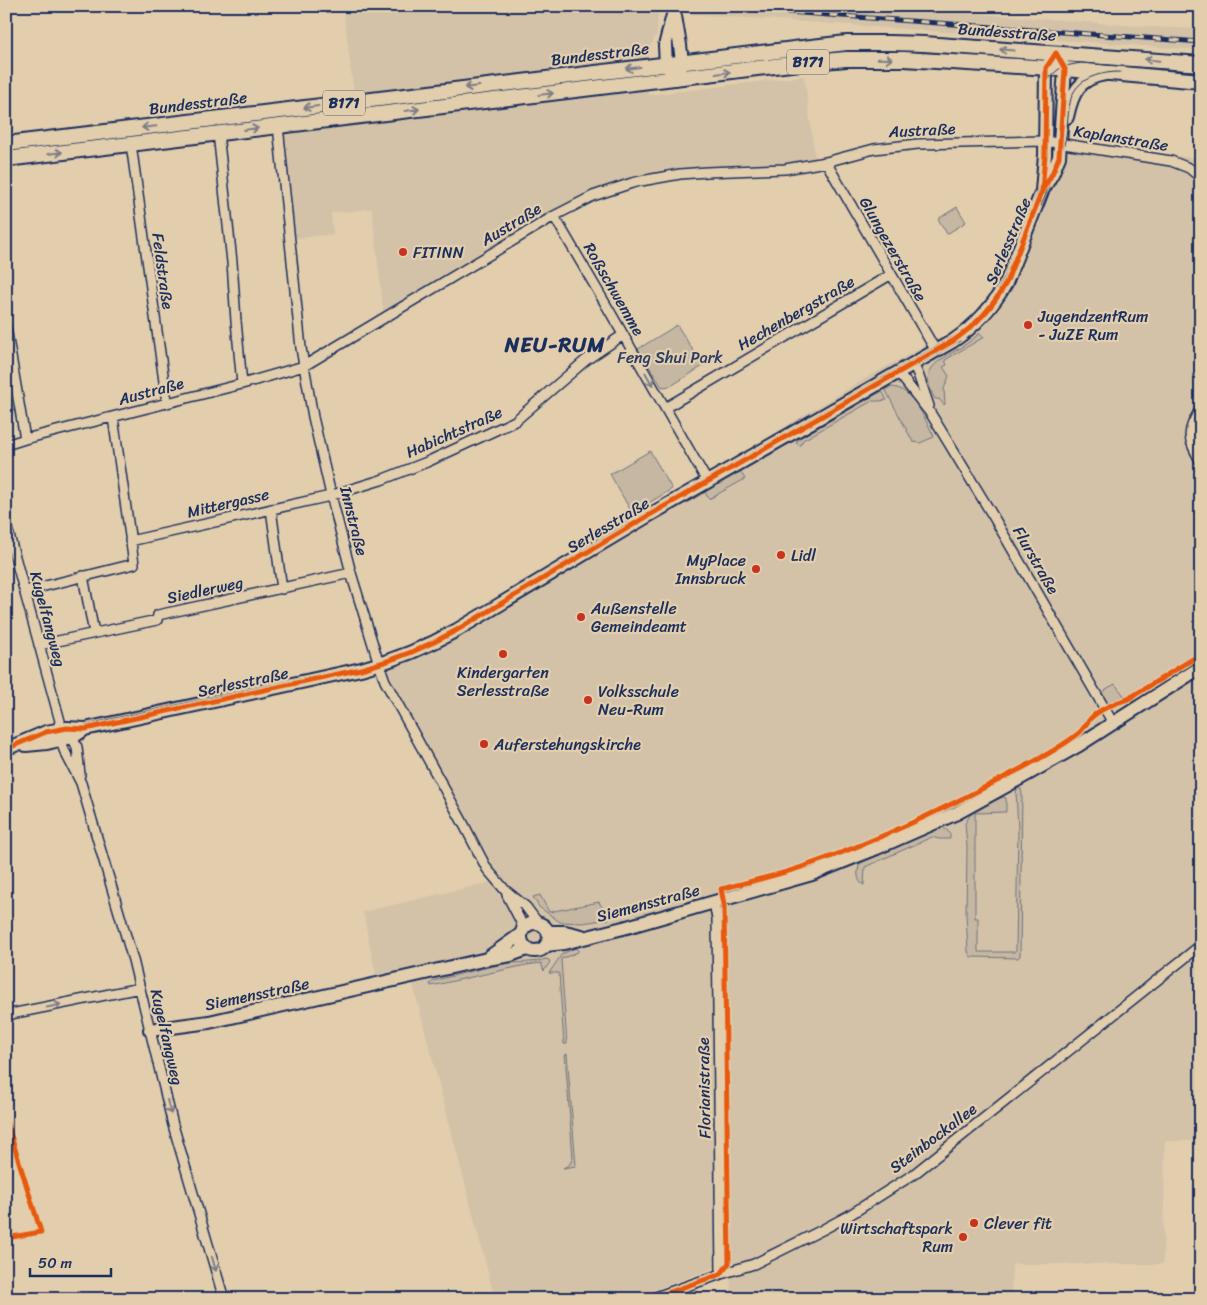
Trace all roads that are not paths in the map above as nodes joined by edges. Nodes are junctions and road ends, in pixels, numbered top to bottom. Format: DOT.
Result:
graph roads {
  1 [pos="1056,53"];
  2 [pos="682,62"];
  3 [pos="666,64"];
  4 [pos="1201,64"];
  5 [pos="1046,68"];
  6 [pos="1064,69"];
  7 [pos="1109,74"];
  8 [pos="675,79"];
  9 [pos="1201,81"];
  10 [pos="278,126"];
  11 [pos="218,133"];
  12 [pos="1045,141"];
  13 [pos="1061,143"];
  14 [pos="6,144"];
  15 [pos="130,144"];
  16 [pos="6,159"];
  17 [pos="826,162"];
  18 [pos="1201,178"];
  19 [pos="1042,191"];
  20 [pos="554,216"];
  21 [pos="890,275"];
  22 [pos="6,327"];
  23 [pos="623,335"];
  24 [pos="936,351"];
  25 [pos="913,364"];
  26 [pos="304,366"];
  27 [pos="898,372"];
  28 [pos="242,384"];
  29 [pos="166,403"];
  30 [pos="665,408"];
  31 [pos="1201,408"];
  32 [pos="931,414"];
  33 [pos="113,417"];
  34 [pos="25,439"];
  35 [pos="6,445"];
  36 [pos="1201,462"];
  37 [pos="708,481"];
  38 [pos="331,495"];
  39 [pos="271,509"];
  40 [pos="6,524"];
  41 [pos="130,540"];
  42 [pos="352,573"];
  43 [pos="83,576"];
  44 [pos="282,589"];
  45 [pos="25,592"];
  46 [pos="94,633"];
  47 [pos="39,645"];
  48 [pos="379,664"];
  49 [pos="1201,667"];
  50 [pos="1113,723"];
  51 [pos="64,731"];
  52 [pos="10,747"];
  53 [pos="504,890"];
  54 [pos="714,902"];
  55 [pos="538,923"];
  56 [pos="522,932"];
  57 [pos="548,932"];
  58 [pos="587,937"];
  59 [pos="546,945"];
  60 [pos="1201,945"];
  61 [pos="527,949"];
  62 [pos="487,959"];
  63 [pos="140,988"];
  64 [pos="6,1016"];
  65 [pos="150,1030"];
  66 [pos="721,1274"];
  67 [pos="224,1299"];
  68 [pos="650,1299"];
  1 -- 2 [label="main road, Bundesstraße / B171, one-way"];
  4 -- 1 [label="main road, Bundesstraße / B171, one-way"];
  1 -- 5 [label="street"];
  1 -- 6 [label="street, Serlesstraße"];
  2 -- 3 [label="main road, Bundesstraße / B171"];
  2 -- 3 [label="street"];
  2 -- 8 [label="street"];
  3 -- 8 [label="street"];
  3 -- 14 [label="main road, Bundesstraße / B171, one-way"];
  5 -- 6 [label="main road, Bundesstraße / B171"];
  8 -- 5 [label="main road, Bundesstraße / B171, one-way"];
  5 -- 12 [label="street, Serlesstraße"];
  6 -- 7 [label="main road, Bundesstraße / B171"];
  6 -- 13 [label="street, Serlesstraße"];
  7 -- 9 [label="main road, Bundesstraße / B171"];
  7 -- 13 [label="street, Serlesstraße"];
  10 -- 8 [label="main road, Bundesstraße / B171, one-way"];
  11 -- 10 [label="main road, Bundesstraße / B171, one-way"];
  10 -- 26 [label="street, Innstraße"];
  11 -- 15 [label="main road, Bundesstraße / B171"];
  11 -- 28 [label="street"];
  12 -- 13 [label="street, Austraße"];
  12 -- 17 [label="street, Austraße"];
  12 -- 19 [label="street, Serlesstraße"];
  13 -- 18 [label="street, Kaplanstraße"];
  13 -- 19 [label="street, Serlesstraße"];
  16 -- 15 [label="main road, Bundesstraße / B171, one-way"];
  15 -- 29 [label="street, Feldstraße"];
  17 -- 20 [label="street, Austraße"];
  17 -- 21 [label="street, Glungezerstraße"];
  19 -- 24 [label="street, Serlesstraße"];
  20 -- 23 [label="street, Roßschwemme"];
  20 -- 26 [label="street, Austraße"];
  21 -- 24 [label="street, Glungezerstraße"];
  21 -- 30 [label="street, Hechenbergstraße"];
  22 -- 34 [label="street"];
  23 -- 30 [label="street, Roßschwemme, one-way"];
  23 -- 38 [label="street, Habichtstraße"];
  24 -- 25 [label="street, Serlesstraße"];
  25 -- 27 [label="street, Serlesstraße"];
  25 -- 32 [label="street, Flurstraße"];
  26 -- 28 [label="street, Austraße"];
  26 -- 38 [label="street, Innstraße"];
  27 -- 32 [label="street, Flurstraße"];
  27 -- 37 [label="street, Serlesstraße"];
  28 -- 29 [label="street, Austraße"];
  29 -- 33 [label="street, Austraße"];
  30 -- 37 [label="street, Roßschwemme"];
  31 -- 36 [label="street"];
  32 -- 50 [label="street, Flurstraße"];
  33 -- 34 [label="street, Austraße"];
  33 -- 41 [label="street"];
  34 -- 35 [label="street, Austraße"];
  37 -- 48 [label="street, Serlesstraße"];
  38 -- 39 [label="street, Mittergasse"];
  38 -- 42 [label="street, Innstraße"];
  39 -- 41 [label="street, Mittergasse"];
  39 -- 44 [label="street"];
  40 -- 45 [label="street, Kugelfangweg"];
  41 -- 43 [label="street"];
  42 -- 44 [label="street, Siedlerweg"];
  42 -- 48 [label="street, Innstraße"];
  43 -- 45 [label="street"];
  43 -- 46 [label="street"];
  44 -- 46 [label="street, Siedlerweg"];
  45 -- 47 [label="street, Kugelfangweg"];
  46 -- 47 [label="street, Siedlerweg"];
  47 -- 51 [label="street, Kugelfangweg"];
  48 -- 51 [label="street, Serlesstraße"];
  48 -- 53 [label="street, Innstraße"];
  49 -- 50 [label="street, Siemensstraße"];
  50 -- 54 [label="street, Siemensstraße"];
  51 -- 52 [label="street"];
  51 -- 63 [label="street, Kugelfangweg"];
  53 -- 55 [label="street, Innstraße"];
  53 -- 56 [label="street, Innstraße"];
  54 -- 58 [label="street, Siemensstraße"];
  54 -- 66 [label="street, Florianistraße"];
  55 -- 56 [label="street"];
  55 -- 57 [label="street"];
  56 -- 61 [label="street"];
  56 -- 62 [label="street, Siemensstraße"];
  57 -- 58 [label="street, Siemensstraße"];
  57 -- 59 [label="street"];
  58 -- 59 [label="street, Siemensstraße"];
  59 -- 61 [label="street"];
  60 -- 66 [label="street, Steinbockallee"];
  61 -- 62 [label="street, Siemensstraße"];
  62 -- 65 [label="street, Siemensstraße"];
  64 -- 63 [label="street, one-way"];
  63 -- 65 [label="street, Kugelfangweg"];
  65 -- 67 [label="street, Kugelfangweg, one-way"];
  66 -- 68 [label="street, Steinbockallee"];
}
